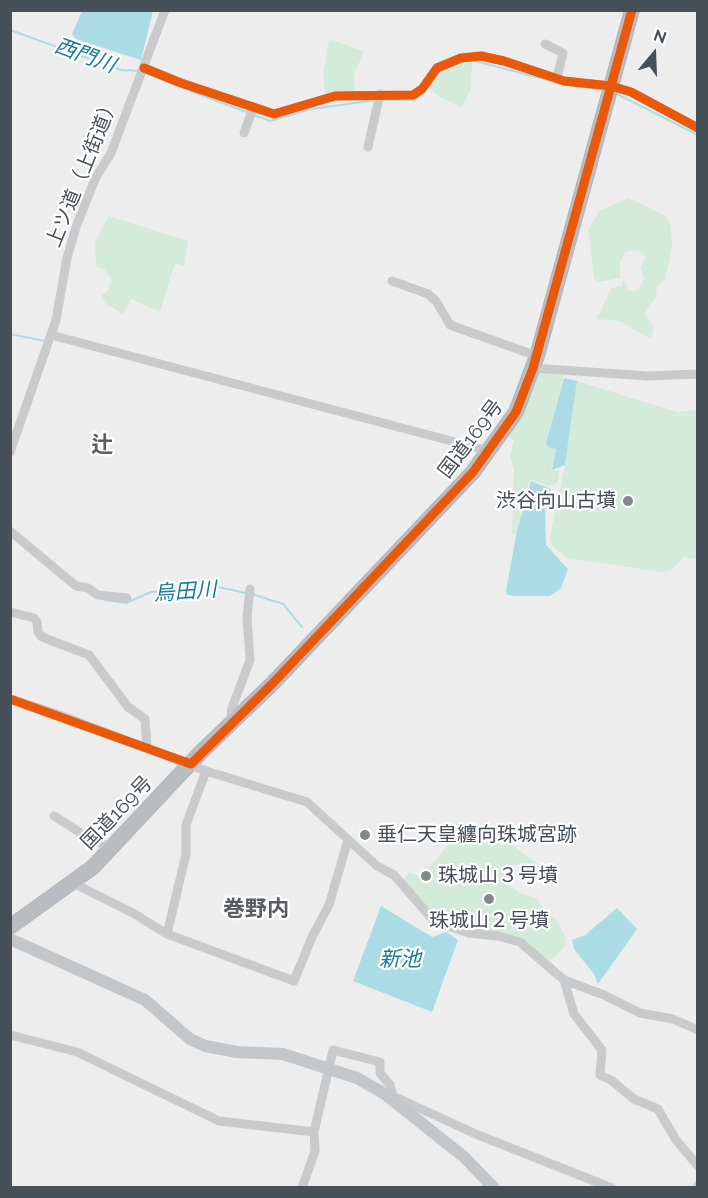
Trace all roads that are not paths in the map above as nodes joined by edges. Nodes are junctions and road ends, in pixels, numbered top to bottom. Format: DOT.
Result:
graph roads {
  1 [pos="165,10"];
  2 [pos="632,10"];
  3 [pos="545,44"];
  4 [pos="143,71"];
  5 [pos="556,78"];
  6 [pos="610,92"];
  7 [pos="380,98"];
  8 [pos="252,112"];
  9 [pos="698,128"];
  10 [pos="244,133"];
  11 [pos="368,147"];
  12 [pos="392,281"];
  13 [pos="51,335"];
  14 [pos="535,362"];
  15 [pos="698,374"];
  16 [pos="489,451"];
  17 [pos="10,452"];
  18 [pos="10,531"];
  19 [pos="250,589"];
  20 [pos="127,598"];
  21 [pos="10,612"];
  22 [pos="10,699"];
  23 [pos="230,725"];
  24 [pos="147,747"];
  25 [pos="191,764"];
  26 [pos="206,771"];
  27 [pos="54,816"];
  28 [pos="348,840"];
  29 [pos="112,847"];
  30 [pos="74,883"];
  31 [pos="10,927"];
  32 [pos="167,934"];
  33 [pos="10,939"];
  34 [pos="564,980"];
  35 [pos="698,1030"];
  36 [pos="10,1035"];
  37 [pos="327,1067"];
  38 [pos="389,1095"];
  39 [pos="314,1132"];
  40 [pos="698,1166"];
  41 [pos="302,1188"];
  42 [pos="494,1188"];
  43 [pos="612,1188"];
  1 -- 4 [label="street, 上ツ道（上街道）"];
  2 -- 6 [label="highway, 国道169号"];
  3 -- 5 [label="street"];
  4 -- 8 [label="street"];
  4 -- 13 [label="street, 上ツ道（上街道）"];
  5 -- 6 [label="street"];
  5 -- 7 [label="street"];
  6 -- 9 [label="street"];
  6 -- 14 [label="highway, 国道169号"];
  7 -- 8 [label="street"];
  7 -- 11 [label="street"];
  8 -- 10 [label="street"];
  12 -- 14 [label="street"];
  13 -- 16 [label="street"];
  13 -- 17 [label="street, 上ツ道（上街道）"];
  14 -- 15 [label="street"];
  14 -- 16 [label="highway, 国道169号"];
  16 -- 23 [label="highway, 国道169号"];
  18 -- 20 [label="street"];
  19 -- 23 [label="street"];
  21 -- 24 [label="street"];
  22 -- 24 [label="street"];
  23 -- 25 [label="highway, 国道169号"];
  24 -- 25 [label="street"];
  25 -- 26 [label="street"];
  25 -- 29 [label="highway, 国道169号"];
  26 -- 28 [label="street"];
  26 -- 32 [label="street"];
  27 -- 29 [label="street"];
  28 -- 32 [label="street"];
  28 -- 34 [label="street"];
  29 -- 30 [label="highway, 国道169号"];
  30 -- 31 [label="highway, 国道169号"];
  30 -- 32 [label="street"];
  33 -- 37 [label="main road"];
  34 -- 35 [label="street"];
  34 -- 40 [label="street"];
  36 -- 39 [label="street"];
  37 -- 38 [label="main road"];
  37 -- 38 [label="street"];
  37 -- 39 [label="street"];
  38 -- 42 [label="main road"];
  38 -- 43 [label="street"];
  39 -- 41 [label="street"];
}
